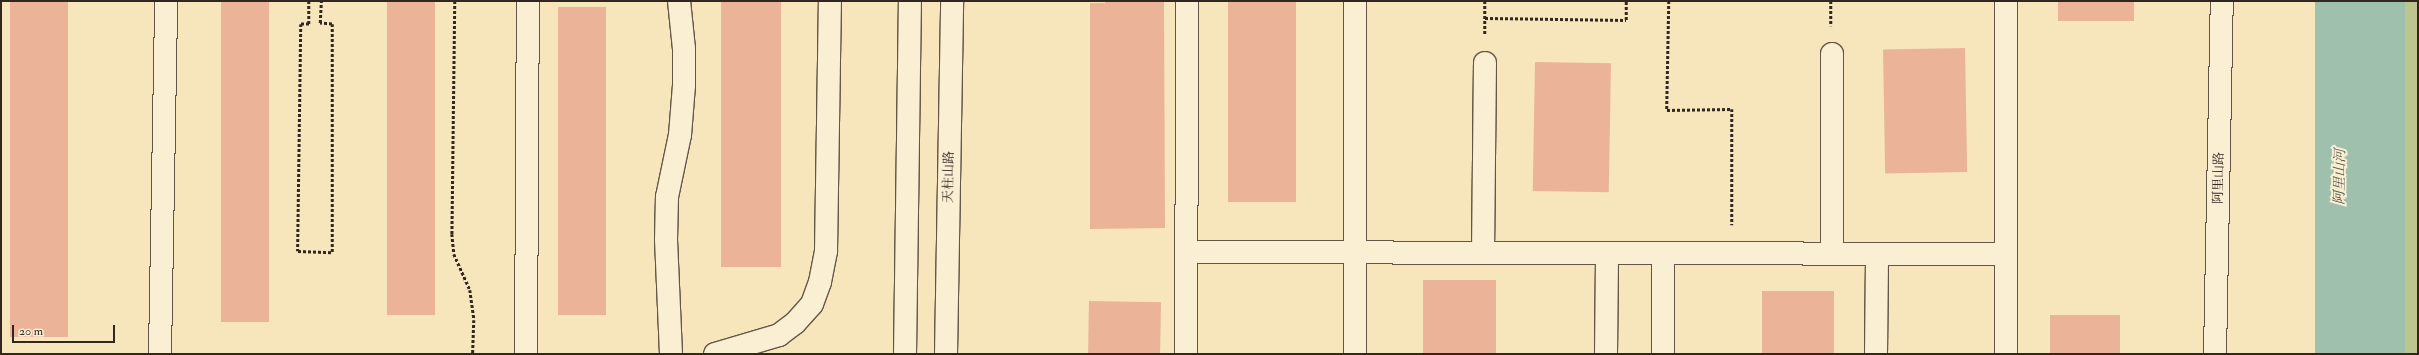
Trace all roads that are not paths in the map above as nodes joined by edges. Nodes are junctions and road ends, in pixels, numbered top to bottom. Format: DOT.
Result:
graph roads {
  1 [pos="166,1"];
  2 [pos="528,1"];
  3 [pos="679,1"];
  4 [pos="830,1"];
  5 [pos="910,1"];
  6 [pos="952,1"];
  7 [pos="1187,1"];
  8 [pos="1355,1"];
  9 [pos="2006,1"];
  10 [pos="2222,1"];
  11 [pos="1832,54"];
  12 [pos="1485,63"];
  13 [pos="1186,252"];
  14 [pos="1356,252"];
  15 [pos="1483,253"];
  16 [pos="1607,253"];
  17 [pos="1663,253"];
  18 [pos="1832,254"];
  19 [pos="1877,254"];
  20 [pos="2006,254"];
  21 [pos="160,354"];
  22 [pos="526,354"];
  23 [pos="672,354"];
  24 [pos="715,354"];
  25 [pos="905,354"];
  26 [pos="946,354"];
  27 [pos="1186,354"];
  28 [pos="1355,354"];
  29 [pos="1606,354"];
  30 [pos="1663,354"];
  31 [pos="1876,354"];
  32 [pos="2006,354"];
  33 [pos="2215,354"];
  1 -- 21 [label="street"];
  2 -- 22 [label="street"];
  3 -- 23 [label="street"];
  4 -- 24 [label="street"];
  5 -- 25 [label="street"];
  6 -- 26 [label="street, 天柱山路"];
  7 -- 13 [label="street"];
  8 -- 14 [label="street"];
  9 -- 20 [label="street"];
  10 -- 33 [label="street, 阿里山路"];
  11 -- 18 [label="street"];
  12 -- 15 [label="street"];
  13 -- 14 [label="street"];
  13 -- 27 [label="street"];
  14 -- 15 [label="street"];
  14 -- 28 [label="street"];
  15 -- 16 [label="street"];
  16 -- 17 [label="street"];
  16 -- 29 [label="street"];
  17 -- 18 [label="street"];
  17 -- 30 [label="street"];
  18 -- 19 [label="street"];
  19 -- 20 [label="street"];
  19 -- 31 [label="street"];
  20 -- 32 [label="street"];
}
